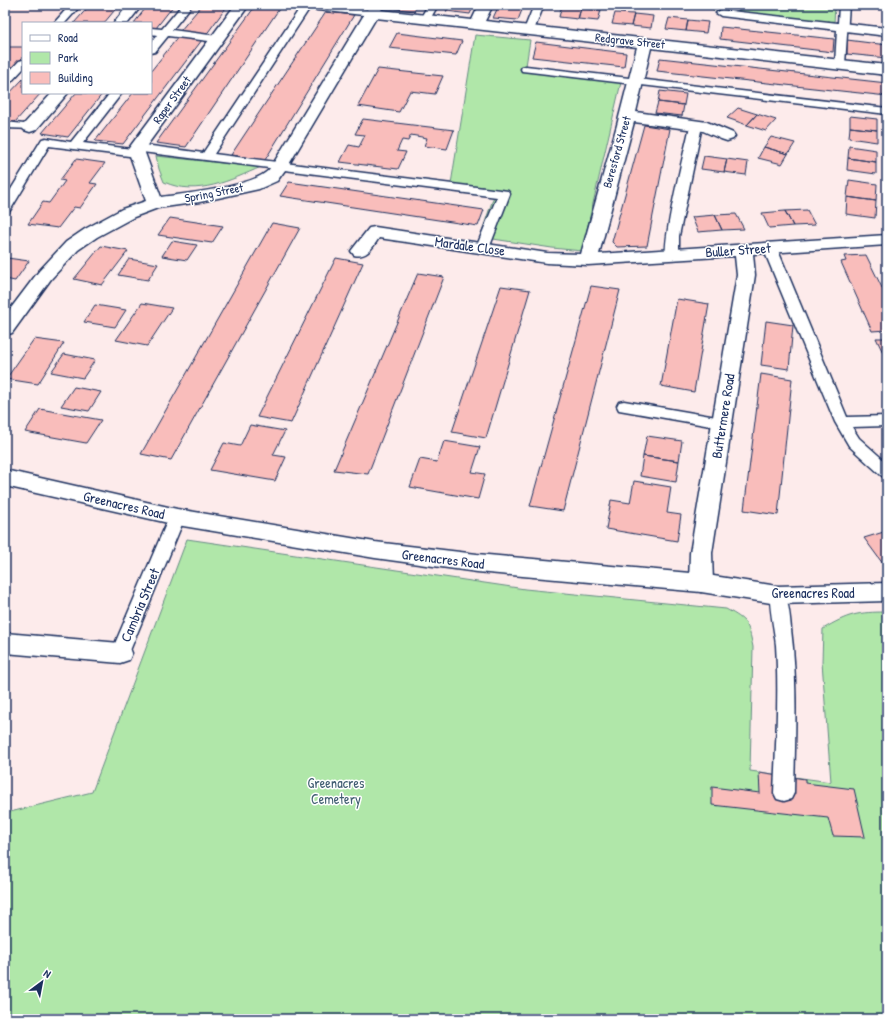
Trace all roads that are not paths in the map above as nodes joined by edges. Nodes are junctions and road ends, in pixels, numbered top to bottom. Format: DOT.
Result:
graph roads {
  1 [pos="76,5"];
  2 [pos="135,5"];
  3 [pos="187,5"];
  4 [pos="242,5"];
  5 [pos="305,5"];
  6 [pos="433,5"];
  7 [pos="486,5"];
  8 [pos="539,5"];
  9 [pos="844,5"];
  10 [pos="374,9"];
  11 [pos="721,13"];
  12 [pos="426,19"];
  13 [pos="60,22"];
  14 [pos="122,22"];
  15 [pos="477,24"];
  16 [pos="842,27"];
  17 [pos="529,30"];
  18 [pos="152,31"];
  19 [pos="165,32"];
  20 [pos="887,32"];
  21 [pos="217,39"];
  22 [pos="645,43"];
  23 [pos="152,49"];
  24 [pos="22,64"];
  25 [pos="840,64"];
  26 [pos="526,69"];
  27 [pos="887,70"];
  28 [pos="637,81"];
  29 [pos="5,82"];
  30 [pos="59,94"];
  31 [pos="115,94"];
  32 [pos="887,111"];
  33 [pos="628,116"];
  34 [pos="5,125"];
  35 [pos="696,126"];
  36 [pos="30,127"];
  37 [pos="727,136"];
  38 [pos="74,146"];
  39 [pos="137,151"];
  40 [pos="206,157"];
  41 [pos="280,166"];
  42 [pos="155,203"];
  43 [pos="5,209"];
  44 [pos="887,240"];
  45 [pos="483,248"];
  46 [pos="770,248"];
  47 [pos="744,250"];
  48 [pos="360,251"];
  49 [pos="672,255"];
  50 [pos="588,260"];
  51 [pos="5,329"];
  52 [pos="624,406"];
  53 [pos="887,421"];
  54 [pos="842,422"];
  55 [pos="722,423"];
  56 [pos="887,472"];
  57 [pos="5,478"];
  58 [pos="177,517"];
  59 [pos="701,582"];
  60 [pos="887,592"];
  61 [pos="777,594"];
  62 [pos="5,643"];
  63 [pos="120,653"];
  64 [pos="784,793"];
  1 -- 13 [label="lane"];
  2 -- 14 [label="street"];
  3 -- 19 [label="lane"];
  4 -- 21 [label="street, Raper Street"];
  5 -- 10 [label="lane"];
  5 -- 40 [label="lane"];
  6 -- 12 [label="lane"];
  7 -- 15 [label="street"];
  8 -- 17 [label="lane"];
  9 -- 16 [label="lane"];
  10 -- 12 [label="street, Redgrave Street"];
  10 -- 41 [label="street, Spring Street"];
  11 -- 16 [label="lane"];
  12 -- 15 [label="street, Redgrave Street"];
  15 -- 17 [label="street, Redgrave Street"];
  16 -- 20 [label="street"];
  16 -- 25 [label="lane"];
  17 -- 22 [label="street, Redgrave Street"];
  18 -- 19 [label="lane"];
  19 -- 21 [label="lane"];
  19 -- 23 [label="lane"];
  21 -- 39 [label="street, Raper Street"];
  22 -- 25 [label="street, Redgrave Street"];
  22 -- 28 [label="street, Beresford Street"];
  24 -- 29 [label="lane"];
  25 -- 27 [label="street, Redgrave Street"];
  26 -- 28 [label="lane"];
  28 -- 32 [label="lane"];
  28 -- 33 [label="street, Beresford Street"];
  30 -- 36 [label="street"];
  31 -- 38 [label="lane"];
  33 -- 35 [label="street"];
  33 -- 50 [label="street, Beresford Street"];
  34 -- 36 [label="lane"];
  35 -- 37 [label="street"];
  35 -- 49 [label="lane"];
  38 -- 39 [label="lane"];
  38 -- 43 [label="lane"];
  39 -- 40 [label="lane"];
  39 -- 42 [label="street"];
  40 -- 41 [label="lane"];
  41 -- 42 [label="street, Spring Street"];
  41 -- 45 [label="lane"];
  42 -- 51 [label="street, Spring Street"];
  44 -- 46 [label="street, Buller Street"];
  45 -- 48 [label="street, Mardale Close"];
  45 -- 50 [label="street, Mardale Close"];
  46 -- 47 [label="street, Buller Street"];
  46 -- 54 [label="lane"];
  47 -- 49 [label="street, Buller Street"];
  47 -- 55 [label="street, Buttermere Road"];
  49 -- 50 [label="street, Buller Street"];
  52 -- 55 [label="lane"];
  53 -- 54 [label="lane"];
  54 -- 56 [label="lane"];
  55 -- 59 [label="street, Buttermere Road"];
  57 -- 58 [label="street, Greenacres Road"];
  58 -- 59 [label="street, Greenacres Road"];
  58 -- 63 [label="lane, Cambria Street"];
  59 -- 61 [label="street, Greenacres Road"];
  60 -- 61 [label="street, Greenacres Road"];
  61 -- 64 [label="lane"];
  62 -- 63 [label="street, Cambria Street"];
}
